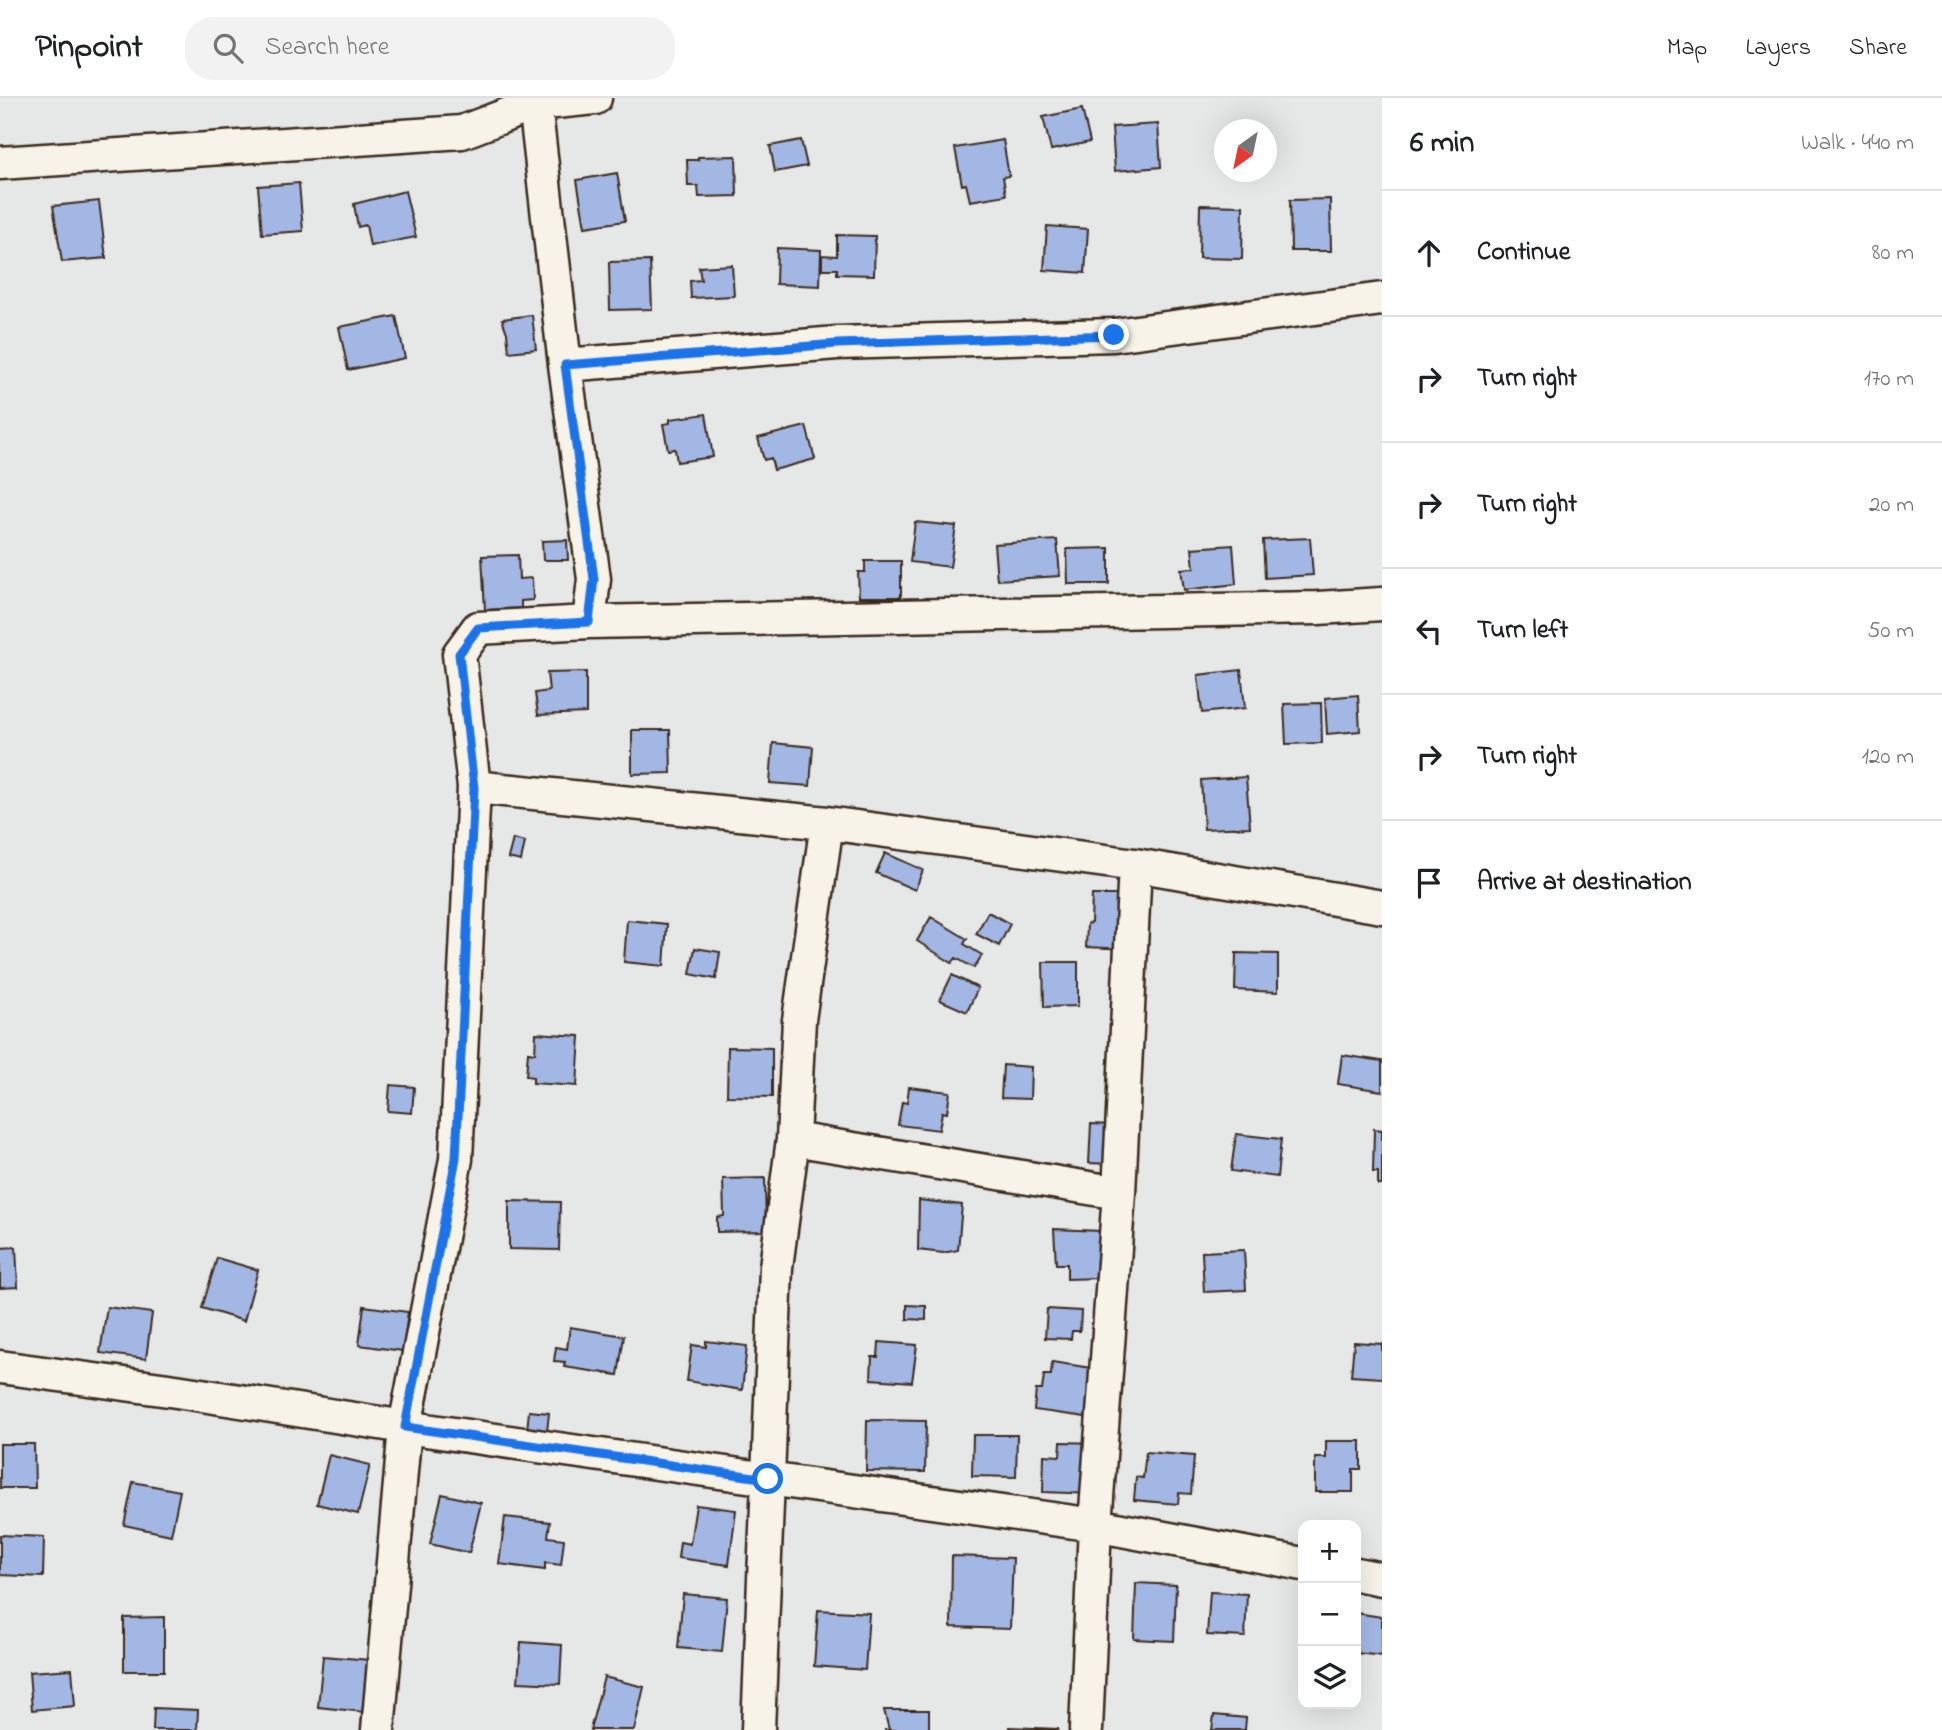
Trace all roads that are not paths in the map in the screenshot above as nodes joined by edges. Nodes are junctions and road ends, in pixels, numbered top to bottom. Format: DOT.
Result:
graph roads {
  1 [pos="595,98"];
  2 [pos="535,101"];
  3 [pos="0,163"];
  4 [pos="1382,299"];
  5 [pos="565,365"];
  6 [pos="1382,604"];
  7 [pos="589,622"];
  8 [pos="474,788"];
  9 [pos="827,823"];
  10 [pos="1135,865"];
  11 [pos="1382,907"];
  12 [pos="793,1139"];
  13 [pos="1119,1193"];
  14 [pos="0,1367"];
  15 [pos="405,1427"];
  16 [pos="768,1479"];
  17 [pos="1095,1525"];
  18 [pos="1298,1563"];
  19 [pos="1361,1575"];
  20 [pos="1382,1579"];
  21 [pos="378,1730"];
  22 [pos="758,1730"];
  23 [pos="1086,1730"];
  1 -- 2 [label="street"];
  2 -- 3 [label="street"];
  2 -- 5 [label="street"];
  4 -- 5 [label="street"];
  5 -- 7 [label="street"];
  6 -- 7 [label="street"];
  7 -- 8 [label="street"];
  8 -- 9 [label="street"];
  8 -- 15 [label="street"];
  9 -- 10 [label="street"];
  9 -- 12 [label="street"];
  10 -- 11 [label="street"];
  10 -- 13 [label="street"];
  12 -- 13 [label="street"];
  12 -- 16 [label="street"];
  13 -- 17 [label="street"];
  14 -- 15 [label="street"];
  15 -- 16 [label="street"];
  15 -- 21 [label="street"];
  16 -- 17 [label="street"];
  16 -- 22 [label="street"];
  17 -- 18 [label="street"];
  17 -- 23 [label="street"];
  19 -- 20 [label="street"];
}
